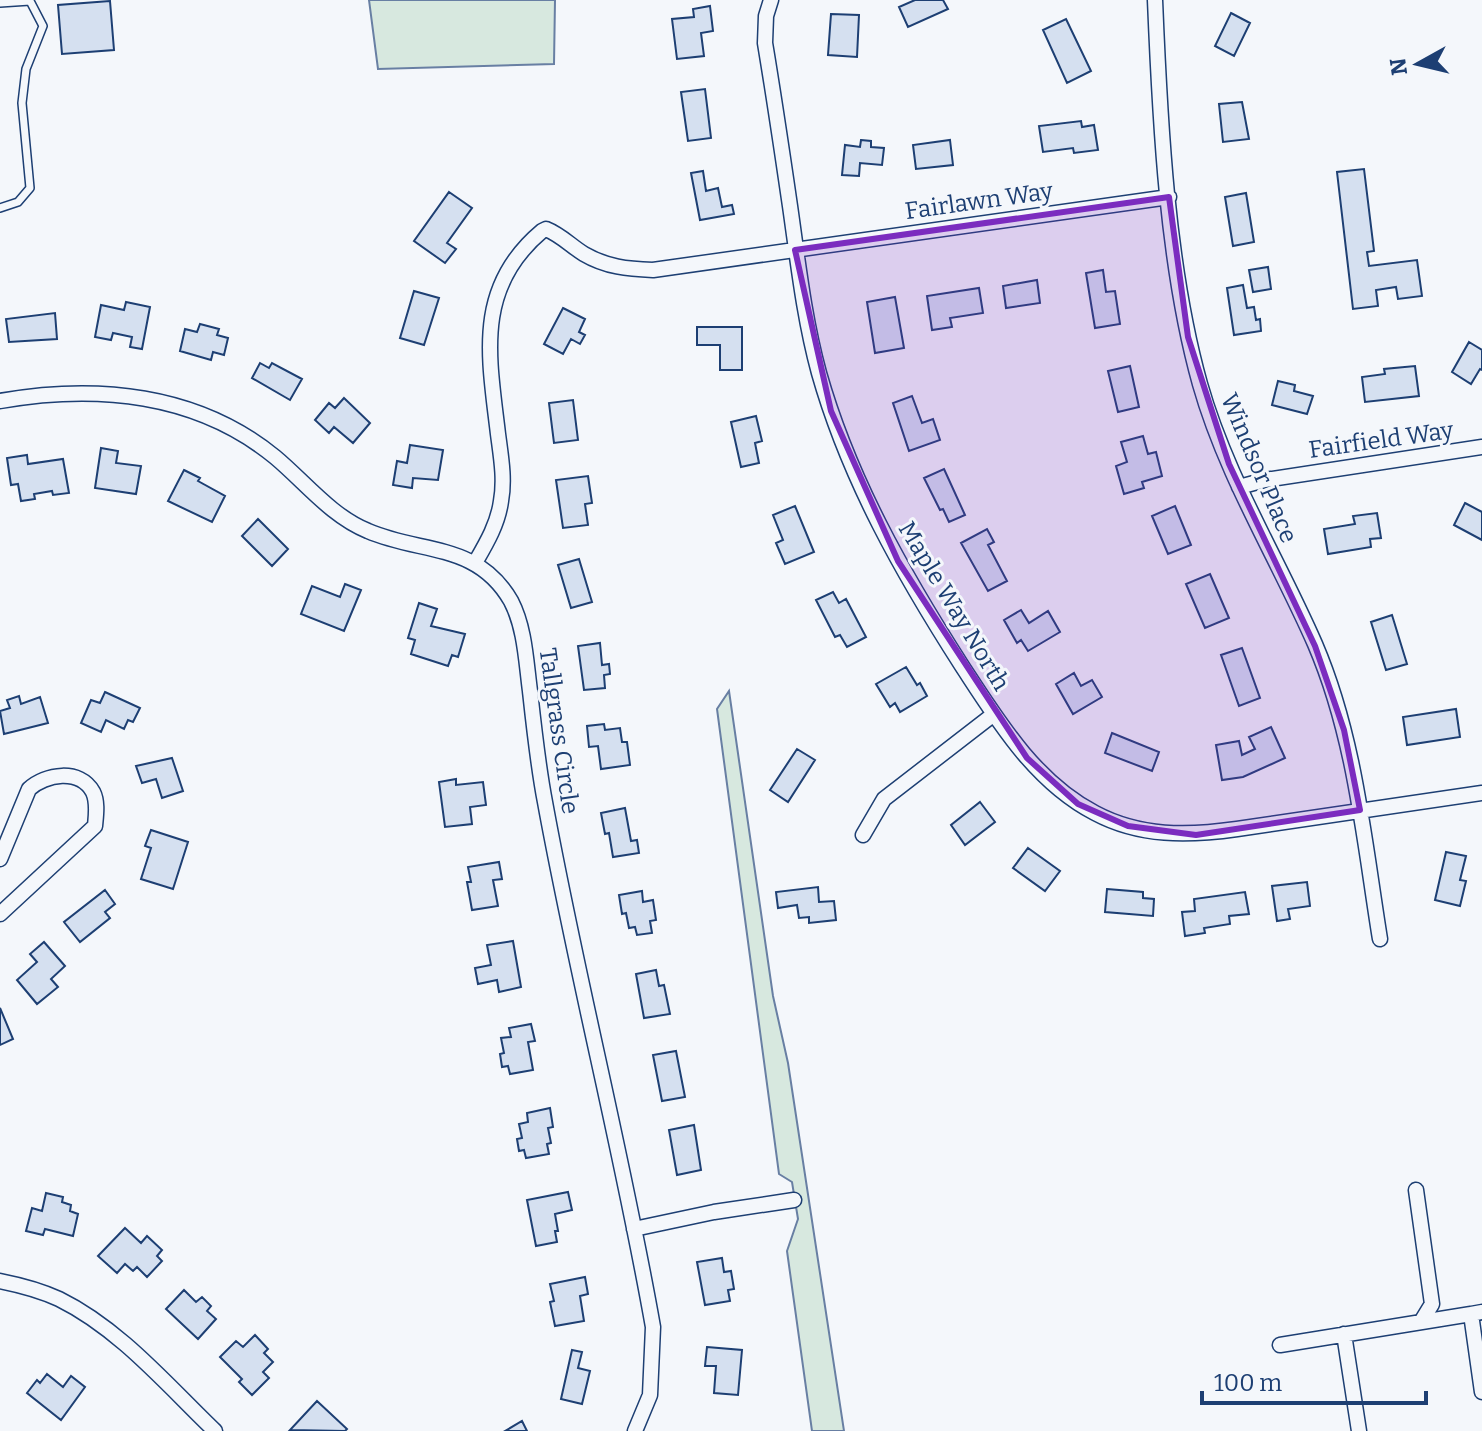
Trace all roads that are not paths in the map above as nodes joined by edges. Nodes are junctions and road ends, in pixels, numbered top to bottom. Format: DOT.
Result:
graph roads {
  1 [pos="771,0"];
  2 [pos="1155,0"];
  3 [pos="30,1"];
  4 [pos="0,3"];
  5 [pos="1169,197"];
  6 [pos="0,208"];
  7 [pos="795,250"];
  8 [pos="0,401"];
  9 [pos="1482,447"];
  10 [pos="1239,487"];
  11 [pos="475,563"];
  12 [pos="994,714"];
  13 [pos="1482,793"];
  14 [pos="1360,810"];
  15 [pos="863,835"];
  16 [pos="0,859"];
  17 [pos="0,914"];
  18 [pos="1380,939"];
  19 [pos="1416,1190"];
  20 [pos="794,1200"];
  21 [pos="634,1229"];
  22 [pos="0,1281"];
  23 [pos="1476,1313"];
  24 [pos="1421,1322"];
  25 [pos="1344,1334"];
  26 [pos="1280,1345"];
  27 [pos="1482,1392"];
  28 [pos="215,1431"];
  29 [pos="635,1431"];
  30 [pos="1359,1431"];
  1 -- 7 [label="street, Maple Way North"];
  2 -- 5 [label="street, Windsor Place"];
  3 -- 4 [label="lane"];
  3 -- 6 [label="lane"];
  5 -- 7 [label="street, Fairlawn Way"];
  5 -- 10 [label="street, Windsor Place"];
  7 -- 11 [label="street, Fairlawn Way"];
  7 -- 12 [label="street, Maple Way North"];
  8 -- 11 [label="street, Tallgrass Circle"];
  9 -- 10 [label="street, Fairfield Way"];
  10 -- 14 [label="street, Windsor Place"];
  11 -- 21 [label="street, Tallgrass Circle"];
  12 -- 14 [label="street, Maple Way North"];
  12 -- 15 [label="street"];
  13 -- 14 [label="street, Maple Way North"];
  14 -- 18 [label="street, Windsor Place"];
  16 -- 17 [label="street"];
  19 -- 24 [label="street"];
  20 -- 21 [label="street"];
  21 -- 29 [label="street, Tallgrass Circle"];
  22 -- 28 [label="street"];
  23 -- 24 [label="street"];
  23 -- 27 [label="street"];
  24 -- 25 [label="street"];
  25 -- 26 [label="street"];
  25 -- 30 [label="street"];
}
